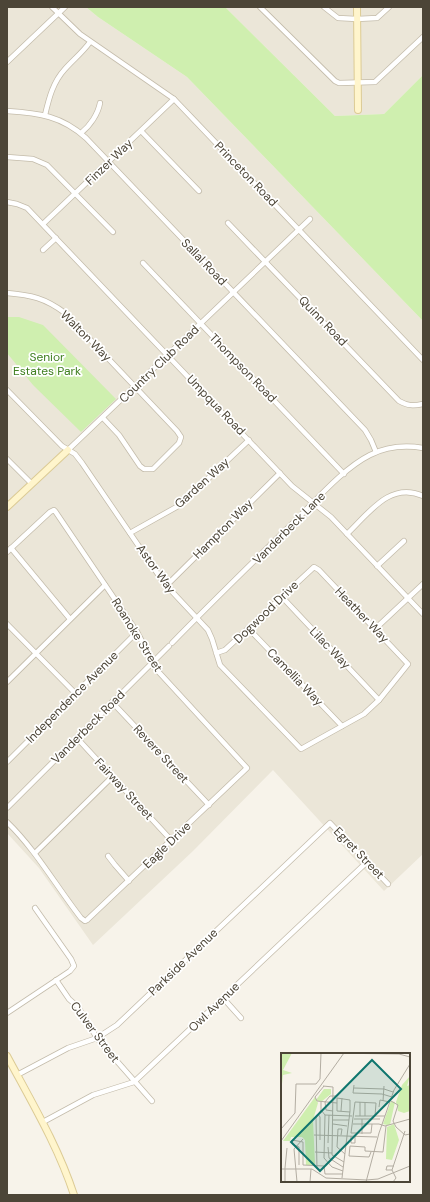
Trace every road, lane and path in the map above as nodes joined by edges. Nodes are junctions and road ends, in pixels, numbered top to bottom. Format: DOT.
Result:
graph roads {
  1 [pos="52,7"];
  2 [pos="65,7"];
  3 [pos="260,7"];
  4 [pos="324,7"];
  5 [pos="357,7"];
  6 [pos="389,7"];
  7 [pos="58,14"];
  8 [pos="357,19"];
  9 [pos="423,37"];
  10 [pos="90,42"];
  11 [pos="7,62"];
  12 [pos="358,83"];
  13 [pos="174,100"];
  14 [pos="100,103"];
  15 [pos="358,110"];
  16 [pos="7,111"];
  17 [pos="45,115"];
  18 [pos="141,131"];
  19 [pos="81,134"];
  20 [pos="7,157"];
  21 [pos="109,162"];
  22 [pos="199,191"];
  23 [pos="76,193"];
  24 [pos="7,202"];
  25 [pos="310,219"];
  26 [pos="228,223"];
  27 [pos="43,224"];
  28 [pos="299,230"];
  29 [pos="113,232"];
  30 [pos="56,238"];
  31 [pos="43,250"];
  32 [pos="267,262"];
  33 [pos="143,263"];
  34 [pos="7,293"];
  35 [pos="234,293"];
  36 [pos="201,324"];
  37 [pos="168,356"];
  38 [pos="423,360"];
  39 [pos="135,386"];
  40 [pos="7,390"];
  41 [pos="423,404"];
  42 [pos="103,418"];
  43 [pos="249,440"];
  44 [pos="423,448"];
  45 [pos="68,450"];
  46 [pos="376,452"];
  47 [pos="7,459"];
  48 [pos="280,473"];
  49 [pos="344,474"];
  50 [pos="32,484"];
  51 [pos="423,496"];
  52 [pos="313,503"];
  53 [pos="7,507"];
  54 [pos="130,533"];
  55 [pos="347,534"];
  56 [pos="404,541"];
  57 [pos="11,548"];
  58 [pos="7,552"];
  59 [pos="377,566"];
  60 [pos="314,567"];
  61 [pos="423,584"];
  62 [pos="105,585"];
  63 [pos="166,586"];
  64 [pos="282,597"];
  65 [pos="408,598"];
  66 [pos="423,614"];
  67 [pos="197,618"];
  68 [pos="70,619"];
  69 [pos="7,624"];
  70 [pos="248,628"];
  71 [pos="375,629"];
  72 [pos="137,632"];
  73 [pos="171,644"];
  74 [pos="36,654"];
  75 [pos="216,654"];
  76 [pos="153,662"];
  77 [pos="7,682"];
  78 [pos="75,693"];
  79 [pos="379,700"];
  80 [pos="112,702"];
  81 [pos="342,726"];
  82 [pos="76,738"];
  83 [pos="7,762"];
  84 [pos="247,768"];
  85 [pos="112,777"];
  86 [pos="209,805"];
  87 [pos="7,808"];
  88 [pos="7,822"];
  89 [pos="330,823"];
  90 [pos="172,841"];
  91 [pos="35,853"];
  92 [pos="108,856"];
  93 [pos="366,862"];
  94 [pos="130,881"];
  95 [pos="388,884"];
  96 [pos="35,908"];
  97 [pos="56,980"];
  98 [pos="223,998"];
  99 [pos="7,1014"];
  100 [pos="242,1018"];
  101 [pos="97,1038"];
  102 [pos="7,1056"];
  103 [pos="17,1075"];
  104 [pos="134,1082"];
  105 [pos="152,1101"];
  106 [pos="42,1122"];
  107 [pos="74,1195"];
  1 -- 7 [label="street, Princeton Road"];
  2 -- 7 [label="street"];
  3 -- 12 [label="street"];
  4 -- 8 [label="street"];
  5 -- 8 [label="street"];
  6 -- 8 [label="street"];
  7 -- 10 [label="street, Princeton Road"];
  7 -- 11 [label="street"];
  8 -- 12 [label="street"];
  9 -- 12 [label="street"];
  10 -- 13 [label="street, Princeton Road"];
  10 -- 17 [label="street"];
  12 -- 15 [label="street"];
  13 -- 18 [label="street, Finzer Way"];
  13 -- 28 [label="street, Princeton Road"];
  14 -- 19 [label="street"];
  16 -- 17 [label="street, Sallal Road"];
  17 -- 19 [label="street, Sallal Road"];
  18 -- 21 [label="street, Finzer Way"];
  18 -- 22 [label="street"];
  19 -- 21 [label="street, Sallal Road"];
  20 -- 23 [label="street"];
  21 -- 23 [label="street, Finzer Way"];
  21 -- 35 [label="street, Sallal Road"];
  23 -- 27 [label="street, Finzer Way"];
  23 -- 29 [label="street"];
  24 -- 27 [label="street, Umpqua Road"];
  25 -- 28 [label="street, Country Club Road"];
  26 -- 32 [label="street, Quinn Road"];
  27 -- 30 [label="street, Umpqua Road"];
  28 -- 32 [label="street, Country Club Road"];
  28 -- 38 [label="street, Princeton Road"];
  30 -- 31 [label="street"];
  30 -- 37 [label="street, Umpqua Road"];
  32 -- 35 [label="street, Country Club Road"];
  32 -- 41 [label="street, Quinn Road"];
  33 -- 36 [label="street, Thompson Road"];
  34 -- 39 [label="street, Walton Way"];
  35 -- 36 [label="street, Country Club Road"];
  35 -- 46 [label="street, Sallal Road"];
  36 -- 37 [label="street, Country Club Road"];
  36 -- 49 [label="street, Thompson Road"];
  37 -- 39 [label="street, Country Club Road"];
  37 -- 43 [label="street, Umpqua Road"];
  39 -- 42 [label="street, Country Club Road"];
  39 -- 42 [label="street, Walton Way"];
  40 -- 45 [label="street, Astor Way"];
  42 -- 45 [label="street, Country Club Road"];
  43 -- 48 [label="street, Umpqua Road"];
  43 -- 54 [label="street, Garden Way"];
  44 -- 46 [label="street, Vanderbeck Lane"];
  45 -- 50 [label="street, Country Club Road"];
  45 -- 54 [label="street, Astor Way"];
  46 -- 49 [label="street, Vanderbeck Lane"];
  47 -- 50 [label="street"];
  48 -- 52 [label="street, Umpqua Road"];
  48 -- 63 [label="street, Hampton Way"];
  49 -- 52 [label="street, Vanderbeck Lane"];
  50 -- 53 [label="street, Country Club Road"];
  51 -- 55 [label="street"];
  52 -- 55 [label="street, Umpqua Road"];
  52 -- 67 [label="street, Vanderbeck Lane"];
  54 -- 63 [label="street, Astor Way"];
  55 -- 59 [label="street, Umpqua Road"];
  56 -- 59 [label="street"];
  57 -- 58 [label="street"];
  57 -- 62 [label="street, Roanoke Street"];
  57 -- 68 [label="street"];
  59 -- 65 [label="street, Umpqua Road"];
  60 -- 64 [label="street, Dogwood Drive"];
  60 -- 71 [label="street, Heather Way"];
  61 -- 65 [label="street"];
  62 -- 68 [label="street"];
  62 -- 72 [label="street, Roanoke Street"];
  63 -- 67 [label="street, Astor Way"];
  64 -- 70 [label="street, Dogwood Drive"];
  64 -- 79 [label="street, Lilac Way"];
  65 -- 66 [label="street, Umpqua Road"];
  65 -- 71 [label="street"];
  67 -- 73 [label="street, Vanderbeck Lane"];
  67 -- 75 [label="street, Astor Way"];
  68 -- 74 [label="street"];
  69 -- 74 [label="street"];
  70 -- 75 [label="street, Dogwood Drive"];
  70 -- 81 [label="street, Camellia Way"];
  71 -- 79 [label="street, Heather Way"];
  72 -- 76 [label="street, Roanoke Street"];
  72 -- 78 [label="street, Independence Avenue"];
  73 -- 76 [label="street, Vanderbeck Road"];
  74 -- 77 [label="street"];
  74 -- 78 [label="street"];
  75 -- 81 [label="street, Astor Way"];
  76 -- 80 [label="street, Vanderbeck Road"];
  76 -- 84 [label="street, Roanoke Street"];
  78 -- 83 [label="street, Independence Avenue"];
  79 -- 81 [label="street"];
  80 -- 82 [label="street, Vanderbeck Road"];
  80 -- 86 [label="street, Revere Street"];
  82 -- 85 [label="street, Fairway Street"];
  82 -- 87 [label="street, Vanderbeck Road"];
  84 -- 86 [label="street, Eagle Drive"];
  85 -- 90 [label="street, Fairway Street"];
  85 -- 91 [label="street"];
  86 -- 90 [label="street, Eagle Drive"];
  88 -- 91 [label="street"];
  89 -- 93 [label="street, Egret Street"];
  89 -- 101 [label="street, Parkside Avenue"];
  90 -- 94 [label="street, Eagle Drive"];
  91 -- 94 [label="street, Eagle Drive"];
  92 -- 94 [label="street"];
  93 -- 95 [label="street, Egret Street"];
  93 -- 98 [label="street, Owl Avenue"];
  96 -- 97 [label="street"];
  97 -- 99 [label="street"];
  97 -- 101 [label="street, Culver Street"];
  98 -- 100 [label="street"];
  98 -- 104 [label="street, Owl Avenue"];
  101 -- 103 [label="street, Parkside Avenue"];
  101 -- 104 [label="street, Culver Street"];
  102 -- 103 [label="street"];
  103 -- 106 [label="street"];
  104 -- 105 [label="street, Culver Street"];
  104 -- 106 [label="street, Owl Avenue"];
  106 -- 107 [label="street"];
}
